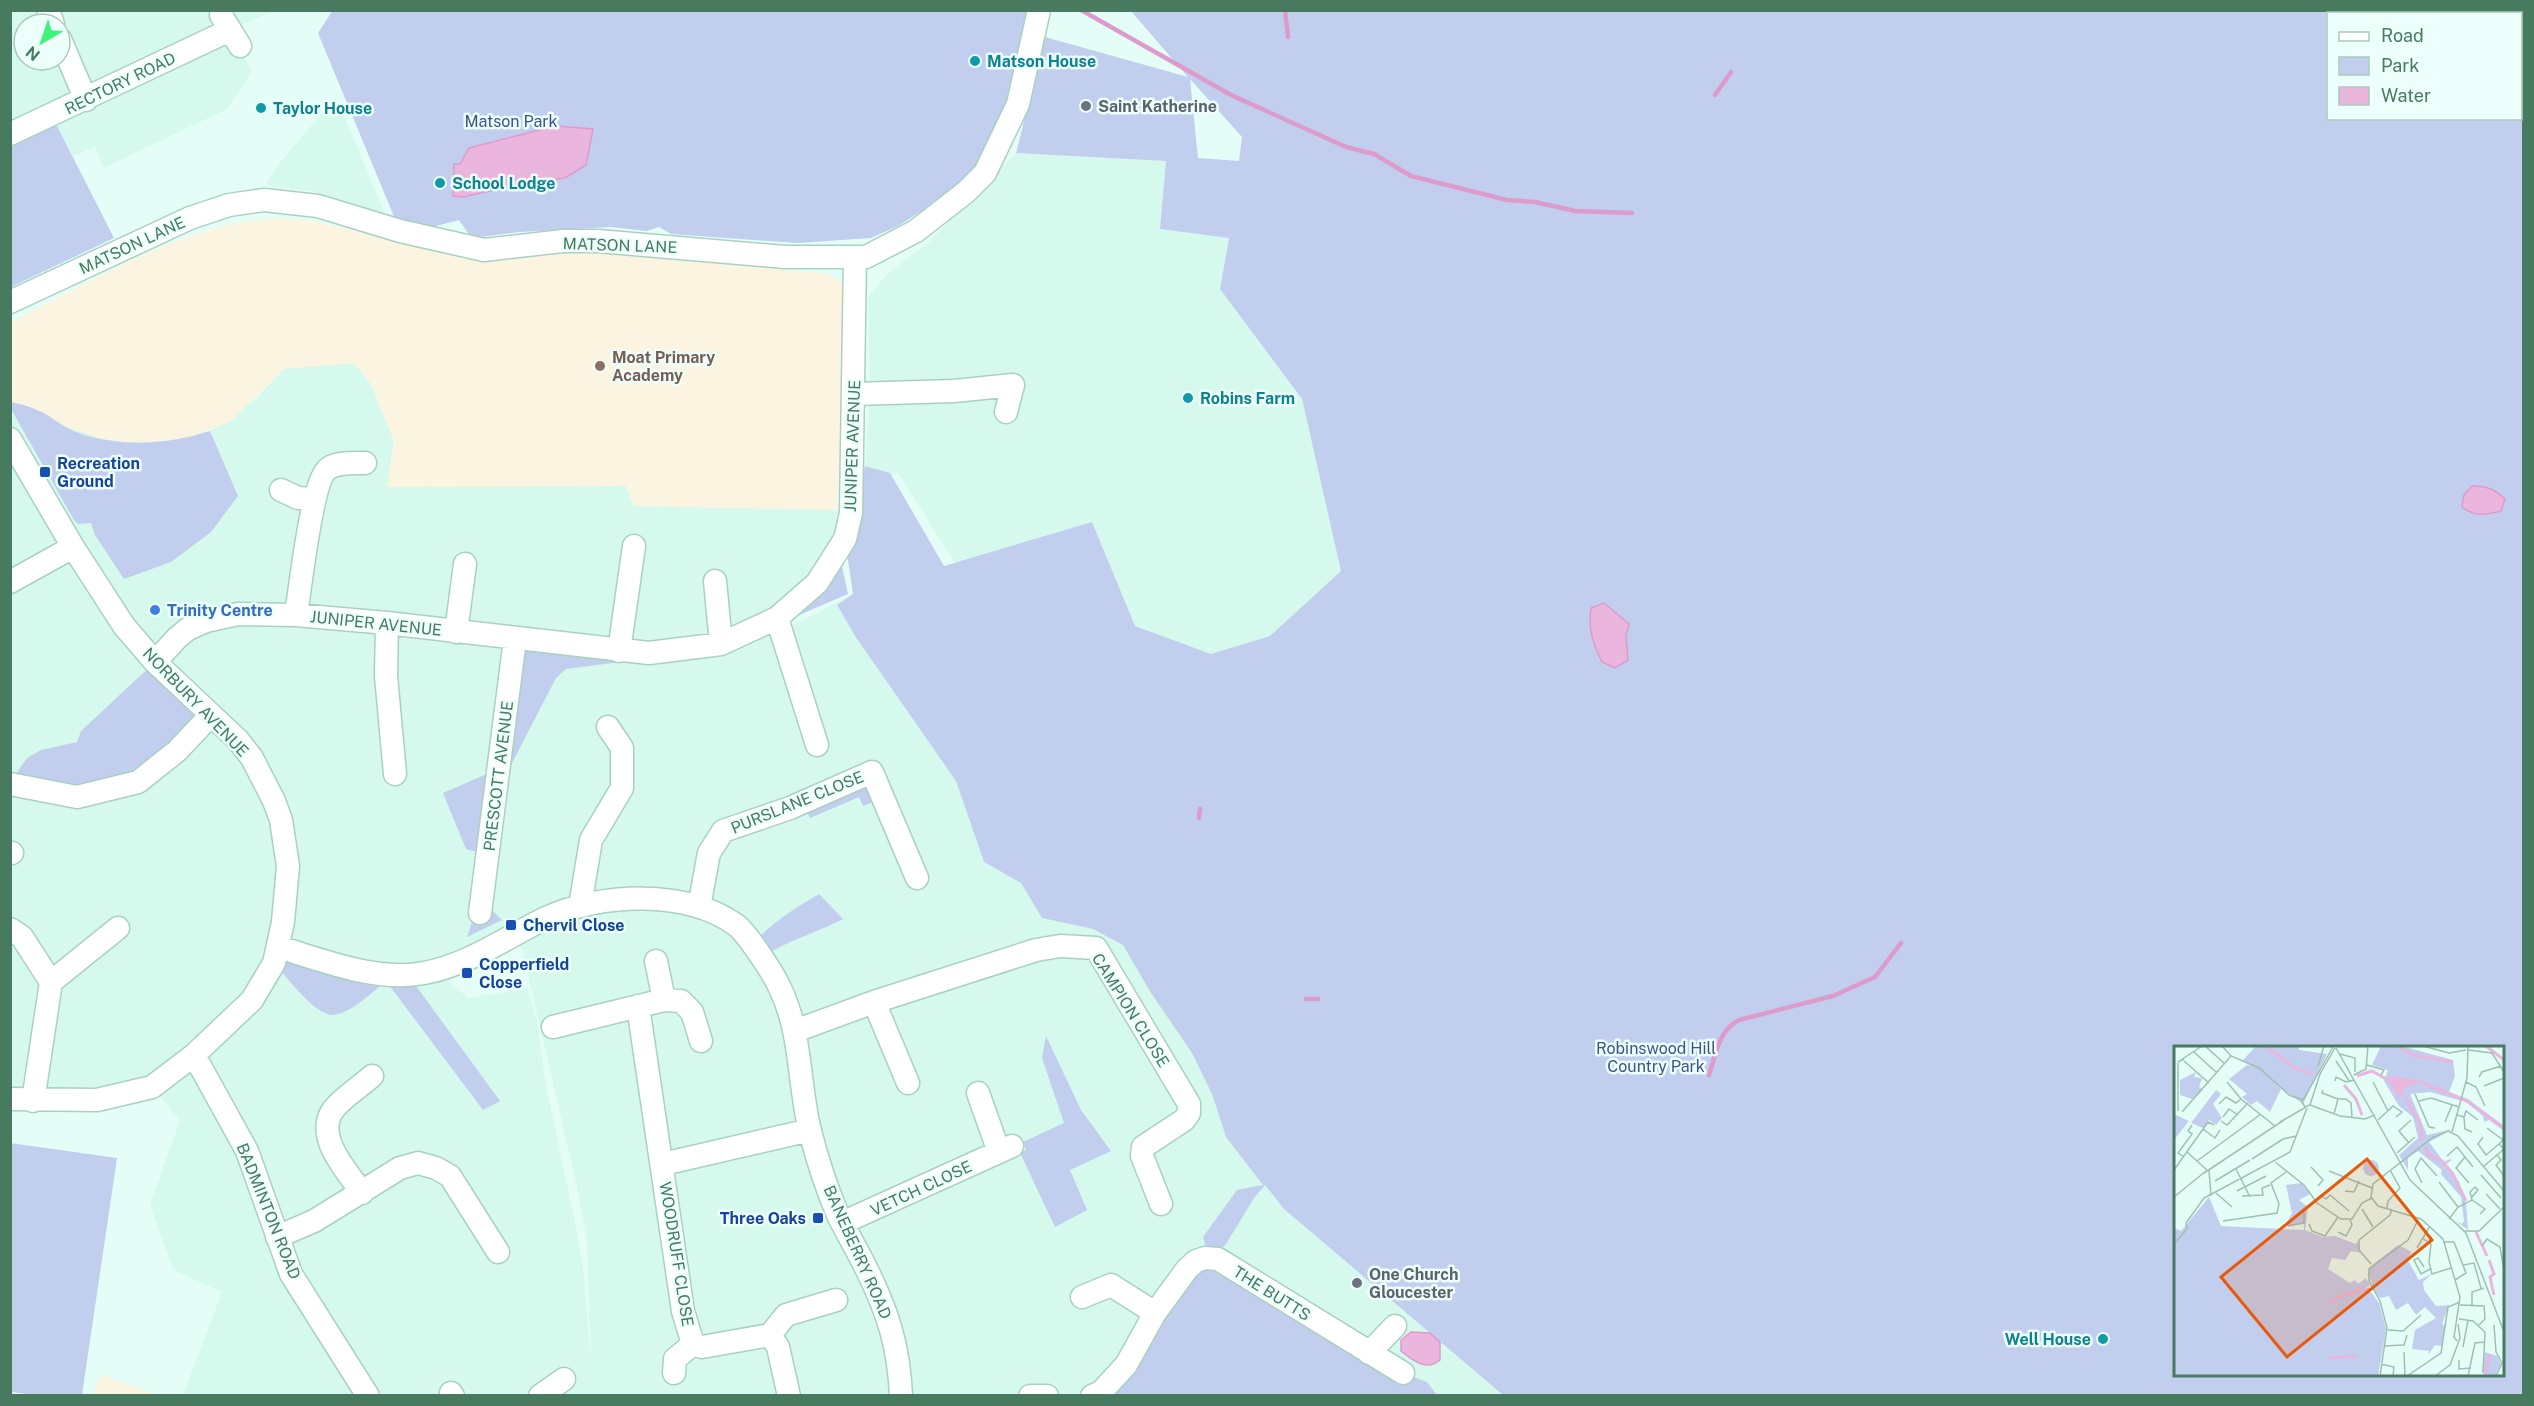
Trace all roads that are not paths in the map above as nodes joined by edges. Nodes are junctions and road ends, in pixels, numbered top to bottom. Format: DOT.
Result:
graph roads {
  1 [pos="1039,10"];
  2 [pos="230,30"];
  3 [pos="72,67"];
  4 [pos="86,100"];
  5 [pos="10,134"];
  6 [pos="855,257"];
  7 [pos="10,302"];
  8 [pos="854,394"];
  9 [pos="1006,412"];
  10 [pos="10,439"];
  11 [pos="365,463"];
  12 [pos="281,490"];
  13 [pos="314,499"];
  14 [pos="634,546"];
  15 [pos="73,547"];
  16 [pos="465,564"];
  17 [pos="715,581"];
  18 [pos="10,582"];
  19 [pos="296,615"];
  20 [pos="777,618"];
  21 [pos="387,623"];
  22 [pos="456,632"];
  23 [pos="515,639"];
  24 [pos="721,644"];
  25 [pos="619,651"];
  26 [pos="155,662"];
  27 [pos="211,715"];
  28 [pos="608,727"];
  29 [pos="817,745"];
  30 [pos="395,774"];
  31 [pos="10,784"];
  32 [pos="917,878"];
  33 [pos="580,906"];
  34 [pos="699,907"];
  35 [pos="480,913"];
  36 [pos="118,928"];
  37 [pos="10,929"];
  38 [pos="279,947"];
  39 [pos="656,961"];
  40 [pos="51,982"];
  41 [pos="664,1000"];
  42 [pos="873,1002"];
  43 [pos="638,1006"];
  44 [pos="553,1027"];
  45 [pos="795,1031"];
  46 [pos="701,1041"];
  47 [pos="194,1055"];
  48 [pos="372,1076"];
  49 [pos="908,1083"];
  50 [pos="977,1093"];
  51 [pos="22,1100"];
  52 [pos="810,1130"];
  53 [pos="663,1164"];
  54 [pos="362,1193"];
  55 [pos="1161,1204"];
  56 [pos="842,1223"];
  57 [pos="277,1237"];
  58 [pos="498,1252"];
  59 [pos="1082,1297"];
  60 [pos="836,1300"];
  61 [pos="1155,1313"];
  62 [pos="1395,1326"];
  63 [pos="770,1335"];
  64 [pos="693,1344"];
  65 [pos="1369,1353"];
  66 [pos="674,1373"];
  67 [pos="1403,1373"];
  68 [pos="564,1379"];
  69 [pos="368,1395"];
  70 [pos="540,1395"];
  71 [pos="789,1395"];
  72 [pos="901,1395"];
  73 [pos="1030,1395"];
  74 [pos="1047,1395"];
  75 [pos="1092,1395"];
  1 -- 6 [label="street, MATSON LANE"];
  2 -- 4 [label="street, RECTORY ROAD"];
  3 -- 4 [label="street"];
  4 -- 5 [label="street, RECTORY ROAD"];
  6 -- 7 [label="street, MATSON LANE"];
  6 -- 8 [label="street, JUNIPER AVENUE"];
  8 -- 9 [label="street"];
  8 -- 20 [label="street, JUNIPER AVENUE"];
  10 -- 15 [label="street, NORBURY AVENUE"];
  11 -- 13 [label="street, JUNIPER AVENUE"];
  12 -- 13 [label="street"];
  13 -- 19 [label="street, JUNIPER AVENUE"];
  14 -- 25 [label="street"];
  15 -- 18 [label="street"];
  15 -- 26 [label="street, NORBURY AVENUE"];
  16 -- 22 [label="street, JUNIPER AVENUE"];
  17 -- 24 [label="street"];
  19 -- 21 [label="street, JUNIPER AVENUE"];
  19 -- 26 [label="street, JUNIPER AVENUE"];
  20 -- 24 [label="street, JUNIPER AVENUE"];
  20 -- 29 [label="street"];
  21 -- 22 [label="street, JUNIPER AVENUE"];
  21 -- 30 [label="street"];
  22 -- 23 [label="street, JUNIPER AVENUE"];
  23 -- 25 [label="street, JUNIPER AVENUE"];
  23 -- 35 [label="street, PRESCOTT AVENUE"];
  24 -- 25 [label="street, JUNIPER AVENUE"];
  26 -- 27 [label="street, NORBURY AVENUE"];
  27 -- 31 [label="street"];
  27 -- 38 [label="street, NORBURY AVENUE"];
  28 -- 33 [label="street"];
  32 -- 34 [label="street, PURSLANE CLOSE"];
  33 -- 34 [label="street, BANEBERRY ROAD"];
  33 -- 38 [label="street, BANEBERRY ROAD"];
  34 -- 45 [label="street, BANEBERRY ROAD"];
  36 -- 40 [label="street"];
  37 -- 40 [label="street"];
  38 -- 47 [label="street, NORBURY AVENUE"];
  39 -- 41 [label="street"];
  40 -- 51 [label="street"];
  41 -- 43 [label="street"];
  41 -- 46 [label="street"];
  42 -- 45 [label="street, CAMPION CLOSE"];
  42 -- 49 [label="street"];
  42 -- 55 [label="street, CAMPION CLOSE"];
  43 -- 44 [label="street"];
  43 -- 53 [label="street, WOODRUFF CLOSE"];
  45 -- 52 [label="street, BANEBERRY ROAD"];
  47 -- 51 [label="street, NORBURY AVENUE"];
  47 -- 57 [label="street, BADMINTON ROAD"];
  48 -- 54 [label="street"];
  50 -- 56 [label="street, VETCH CLOSE"];
  52 -- 53 [label="street, WOODRUFF CLOSE"];
  52 -- 56 [label="street, BANEBERRY ROAD"];
  53 -- 64 [label="street, WOODRUFF CLOSE"];
  54 -- 57 [label="street"];
  54 -- 58 [label="street"];
  56 -- 72 [label="street, BANEBERRY ROAD"];
  57 -- 69 [label="street, BADMINTON ROAD"];
  59 -- 61 [label="street"];
  60 -- 63 [label="street"];
  61 -- 65 [label="street, THE BUTTS"];
  61 -- 75 [label="street, THE BUTTS"];
  62 -- 65 [label="street"];
  63 -- 64 [label="street, WOODRUFF CLOSE"];
  63 -- 71 [label="street"];
  64 -- 66 [label="street"];
  65 -- 67 [label="street, THE BUTTS"];
  68 -- 70 [label="street"];
  73 -- 74 [label="street"];
}
